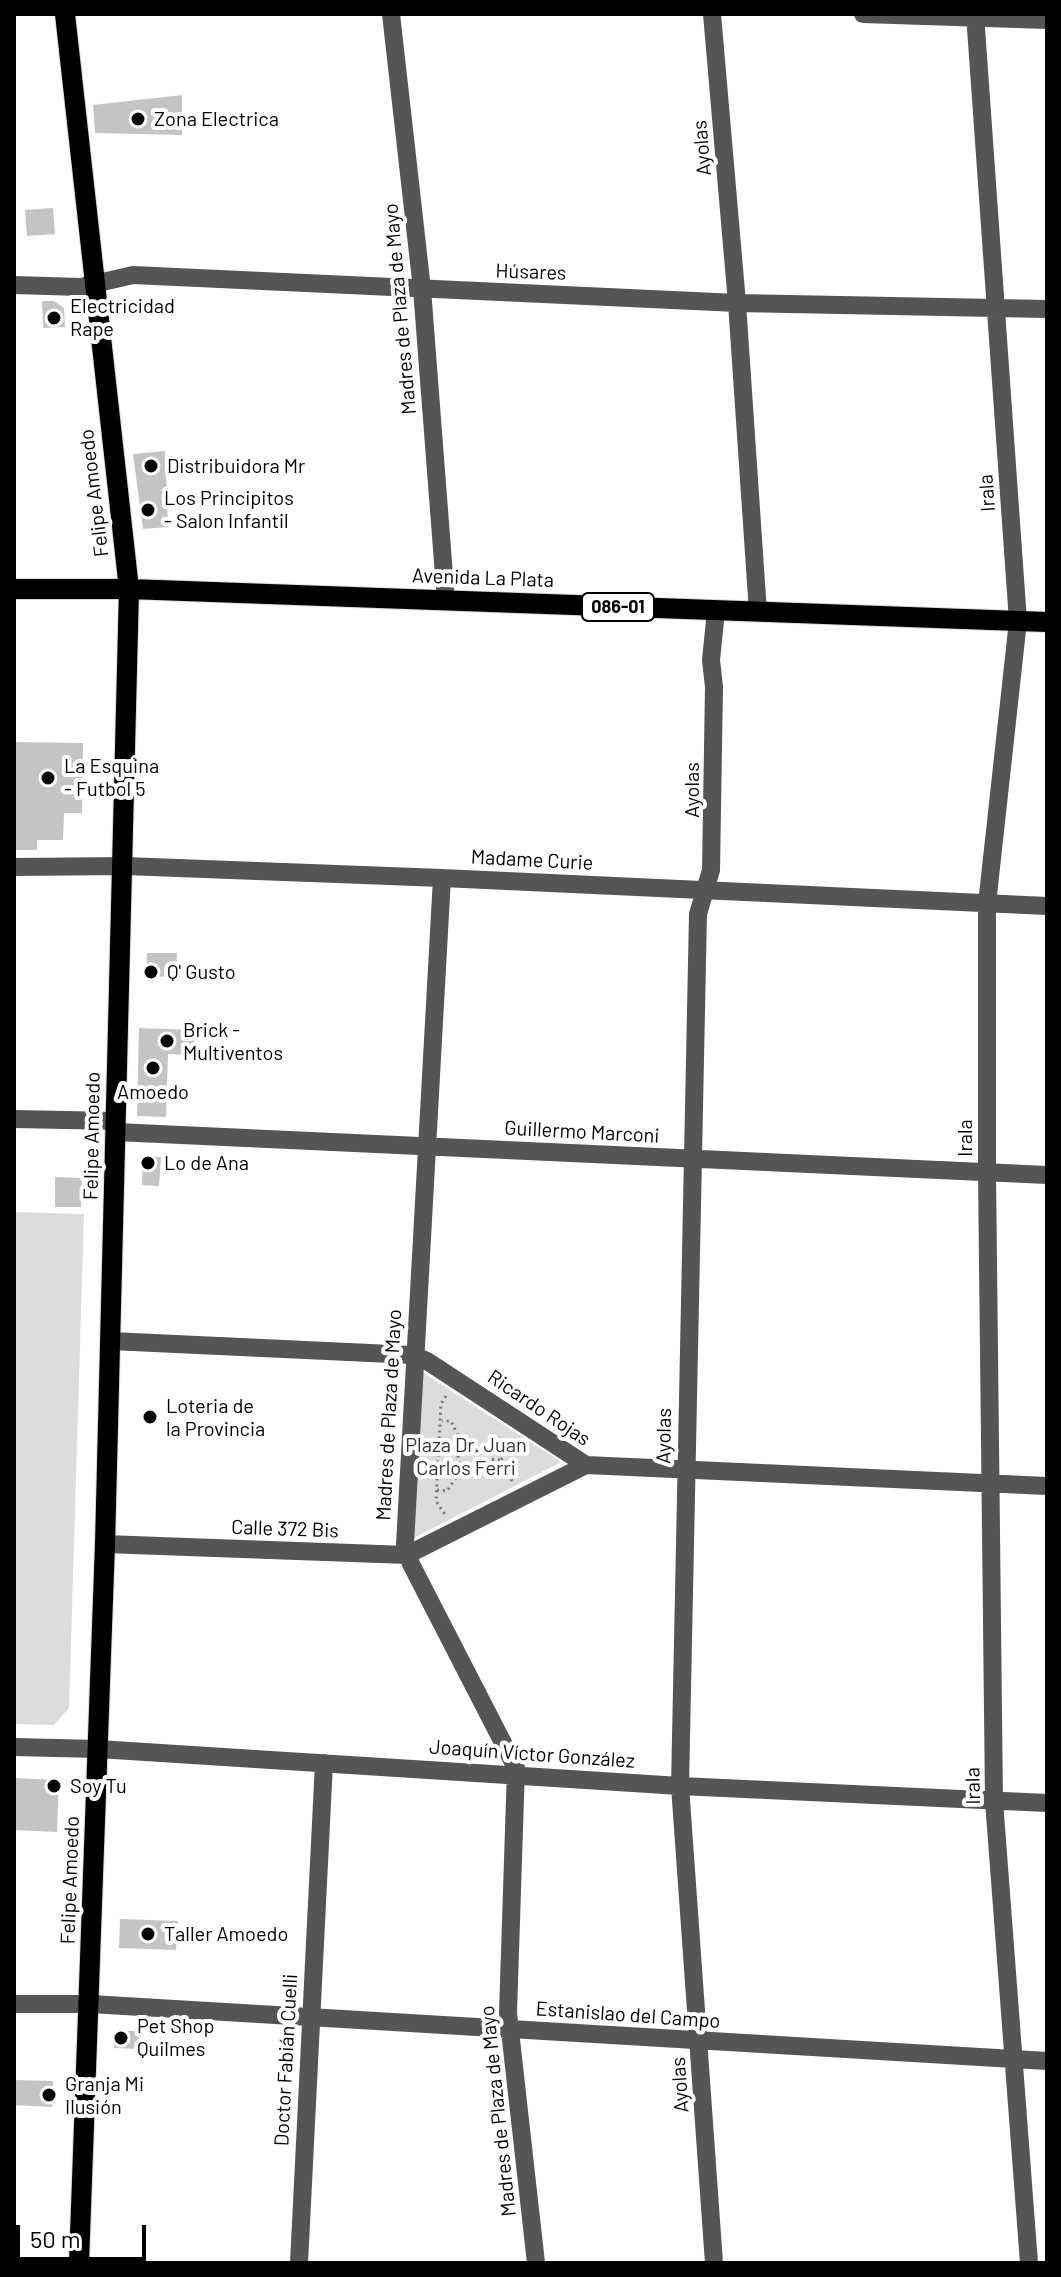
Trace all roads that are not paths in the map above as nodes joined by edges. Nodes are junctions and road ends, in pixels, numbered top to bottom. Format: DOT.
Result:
graph roads {
  1 [pos="65,14"];
  2 [pos="391,14"];
  3 [pos="712,14"];
  4 [pos="863,14"];
  5 [pos="975,15"];
  6 [pos="1047,20"];
  7 [pos="94,284"];
  8 [pos="14,285"];
  9 [pos="422,289"];
  10 [pos="737,303"];
  11 [pos="996,309"];
  12 [pos="1047,309"];
  13 [pos="14,589"];
  14 [pos="129,589"];
  15 [pos="446,601"];
  16 [pos="716,611"];
  17 [pos="758,612"];
  18 [pos="1018,621"];
  19 [pos="1047,622"];
  20 [pos="125,866"];
  21 [pos="14,867"];
  22 [pos="442,878"];
  23 [pos="706,890"];
  24 [pos="987,904"];
  25 [pos="1047,906"];
  26 [pos="14,1119"];
  27 [pos="116,1126"];
  28 [pos="426,1147"];
  29 [pos="692,1159"];
  30 [pos="987,1172"];
  31 [pos="1047,1175"];
  32 [pos="111,1341"];
  33 [pos="413,1355"];
  34 [pos="586,1465"];
  35 [pos="685,1469"];
  36 [pos="991,1484"];
  37 [pos="1047,1486"];
  38 [pos="105,1544"];
  39 [pos="407,1555"];
  40 [pos="14,1747"];
  41 [pos="98,1749"];
  42 [pos="324,1763"];
  43 [pos="517,1775"];
  44 [pos="680,1786"];
  45 [pos="994,1801"];
  46 [pos="1047,1803"];
  47 [pos="14,2004"];
  48 [pos="91,2004"];
  49 [pos="310,2019"];
  50 [pos="509,2029"];
  51 [pos="699,2041"];
  52 [pos="1016,2060"];
  53 [pos="1047,2061"];
  54 [pos="79,2263"];
  55 [pos="299,2263"];
  56 [pos="536,2263"];
  57 [pos="714,2263"];
  58 [pos="1029,2263"];
  1 -- 7 [label="main road, Felipe Amoedo"];
  2 -- 9 [label="street, Madres de Plaza de Mayo"];
  3 -- 10 [label="street, Ayolas"];
  4 -- 5 [label="street"];
  5 -- 6 [label="street"];
  5 -- 11 [label="street, Irala"];
  7 -- 8 [label="street, Húsares"];
  7 -- 9 [label="street, Húsares"];
  7 -- 14 [label="main road, Felipe Amoedo"];
  9 -- 10 [label="street, Húsares"];
  9 -- 15 [label="street, Madres de Plaza de Mayo"];
  10 -- 11 [label="street, Húsares"];
  10 -- 17 [label="street, Ayolas"];
  11 -- 12 [label="street, Húsares"];
  11 -- 18 [label="street, Irala"];
  13 -- 14 [label="main road, Avenida La Plata / 086-01"];
  14 -- 15 [label="main road, Avenida La Plata / 086-01"];
  14 -- 20 [label="main road, Felipe Amoedo"];
  15 -- 16 [label="main road, Avenida La Plata / 086-01"];
  16 -- 17 [label="main road, Avenida La Plata / 086-01"];
  16 -- 23 [label="street, Ayolas"];
  17 -- 18 [label="main road, Avenida La Plata / 086-01"];
  18 -- 19 [label="main road, Avenida La Plata / 086-01"];
  18 -- 24 [label="street, Irala"];
  20 -- 21 [label="street, Madame Curie"];
  20 -- 22 [label="street, Madame Curie"];
  20 -- 27 [label="main road, Felipe Amoedo"];
  22 -- 23 [label="street, Madame Curie"];
  22 -- 28 [label="street, Madres de Plaza de Mayo"];
  23 -- 24 [label="street, Madame Curie"];
  23 -- 29 [label="street, Ayolas"];
  24 -- 25 [label="street, Madame Curie"];
  24 -- 30 [label="street, Irala"];
  26 -- 27 [label="street, Guillermo Marconi"];
  27 -- 28 [label="street, Guillermo Marconi"];
  27 -- 32 [label="main road, Felipe Amoedo"];
  28 -- 29 [label="street, Guillermo Marconi"];
  28 -- 33 [label="street, Madres de Plaza de Mayo"];
  29 -- 30 [label="street, Guillermo Marconi"];
  29 -- 35 [label="street, Ayolas"];
  30 -- 31 [label="street, Guillermo Marconi"];
  30 -- 36 [label="street, Irala"];
  32 -- 33 [label="street, Ricardo Rojas"];
  32 -- 38 [label="main road, Felipe Amoedo"];
  33 -- 34 [label="street, Ricardo Rojas"];
  33 -- 39 [label="street, Madres de Plaza de Mayo"];
  34 -- 35 [label="street, Ricardo Rojas"];
  34 -- 39 [label="street, Calle 372 Bis"];
  35 -- 36 [label="street, Ricardo Rojas"];
  35 -- 44 [label="street, Ayolas"];
  36 -- 37 [label="street, Ricardo Rojas"];
  36 -- 45 [label="street, Irala"];
  38 -- 39 [label="street, Calle 372 Bis"];
  38 -- 41 [label="main road, Felipe Amoedo"];
  39 -- 43 [label="street, Madres de Plaza de Mayo"];
  40 -- 41 [label="street, Joaquín Víctor González"];
  41 -- 42 [label="street, Joaquín Víctor González"];
  41 -- 48 [label="main road, Felipe Amoedo"];
  42 -- 43 [label="street, Joaquín Víctor González"];
  42 -- 49 [label="street, Doctor Fabián Cuelli"];
  43 -- 44 [label="street, Joaquín Víctor González"];
  43 -- 50 [label="street, Madres de Plaza de Mayo"];
  44 -- 45 [label="street, Joaquín Víctor González"];
  44 -- 51 [label="street, Ayolas"];
  45 -- 46 [label="street, Joaquín Víctor González"];
  45 -- 52 [label="street, Irala"];
  47 -- 48 [label="street, Estanislao del Campo"];
  48 -- 49 [label="street, Estanislao del Campo"];
  48 -- 54 [label="main road, Felipe Amoedo"];
  49 -- 50 [label="street, Estanislao del Campo"];
  49 -- 55 [label="street, Doctor Fabián Cuelli"];
  50 -- 51 [label="street, Estanislao del Campo"];
  50 -- 56 [label="street, Madres de Plaza de Mayo"];
  51 -- 52 [label="street, Estanislao del Campo"];
  51 -- 57 [label="street, Ayolas"];
  52 -- 53 [label="street, Estanislao del Campo"];
  52 -- 58 [label="street, Irala"];
}
